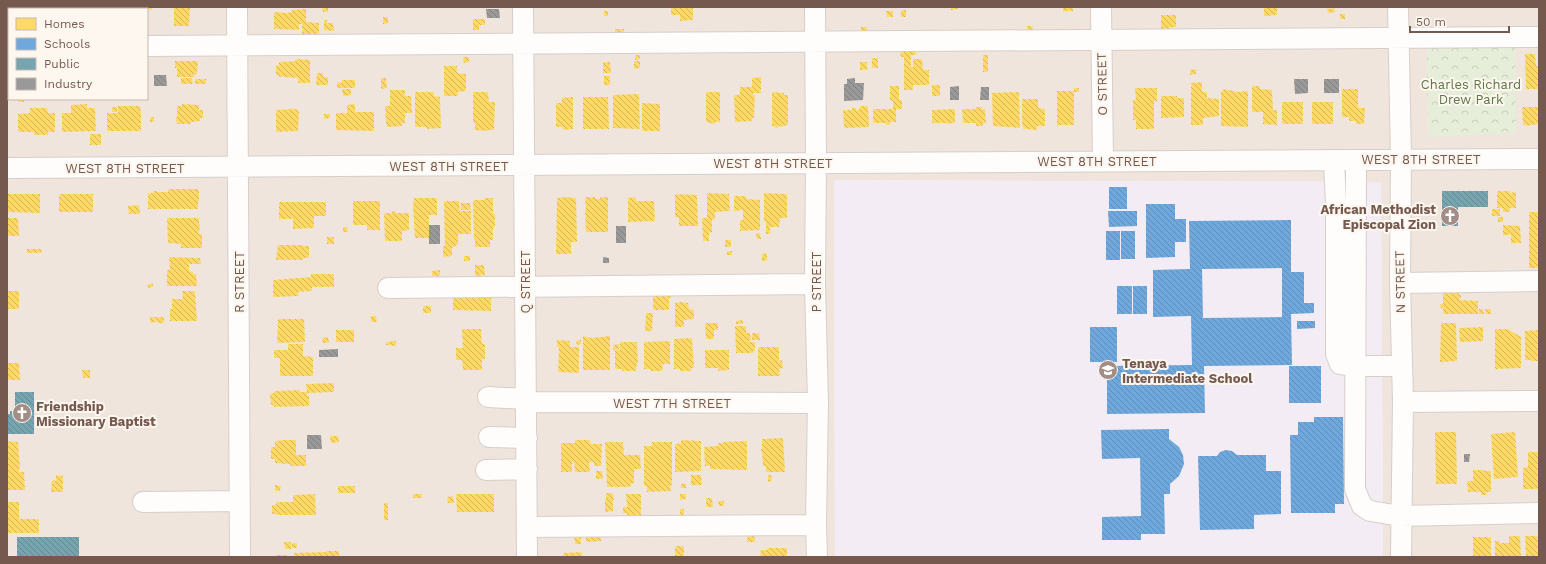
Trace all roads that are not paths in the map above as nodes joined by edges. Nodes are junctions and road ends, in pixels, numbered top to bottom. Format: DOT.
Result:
graph roads {
  1 [pos="237,7"];
  2 [pos="523,7"];
  3 [pos="815,7"];
  4 [pos="1101,7"];
  5 [pos="1398,7"];
  6 [pos="1539,37"];
  7 [pos="1398,38"];
  8 [pos="1101,40"];
  9 [pos="815,41"];
  10 [pos="524,43"];
  11 [pos="238,45"];
  12 [pos="148,46"];
  13 [pos="1401,159"];
  14 [pos="1539,159"];
  15 [pos="1334,160"];
  16 [pos="1356,160"];
  17 [pos="1103,161"];
  18 [pos="816,163"];
  19 [pos="524,165"];
  20 [pos="238,167"];
  21 [pos="7,168"];
  22 [pos="1539,281"];
  23 [pos="1400,283"];
  24 [pos="815,284"];
  25 [pos="525,287"];
  26 [pos="388,288"];
  27 [pos="1355,366"];
  28 [pos="1402,366"];
  29 [pos="488,397"];
  30 [pos="526,401"];
  31 [pos="1539,401"];
  32 [pos="1403,402"];
  33 [pos="818,403"];
  34 [pos="489,437"];
  35 [pos="527,438"];
  36 [pos="527,469"];
  37 [pos="486,470"];
  38 [pos="240,501"];
  39 [pos="143,502"];
  40 [pos="1539,513"];
  41 [pos="1400,516"];
  42 [pos="816,525"];
  43 [pos="527,527"];
  44 [pos="240,557"];
  45 [pos="528,557"];
  46 [pos="817,557"];
  47 [pos="1401,557"];
  1 -- 11 [label="street, R STREET"];
  2 -- 10 [label="street, Q STREET"];
  3 -- 9 [label="street, P STREET"];
  4 -- 8 [label="street, O STREET"];
  5 -- 7 [label="street, N STREET"];
  6 -- 7 [label="street"];
  7 -- 8 [label="street"];
  7 -- 13 [label="street, N STREET"];
  8 -- 9 [label="street"];
  8 -- 17 [label="street, O STREET"];
  9 -- 10 [label="street"];
  9 -- 18 [label="street, P STREET"];
  10 -- 11 [label="street"];
  10 -- 19 [label="street, Q STREET"];
  11 -- 12 [label="street"];
  11 -- 20 [label="street, R STREET"];
  13 -- 14 [label="street, WEST 8TH STREET"];
  13 -- 16 [label="street, WEST 8TH STREET"];
  13 -- 23 [label="street, N STREET"];
  15 -- 16 [label="street, WEST 8TH STREET"];
  15 -- 17 [label="street, WEST 8TH STREET"];
  15 -- 27 [label="street"];
  16 -- 27 [label="street"];
  17 -- 18 [label="street, WEST 8TH STREET"];
  18 -- 19 [label="street, WEST 8TH STREET"];
  18 -- 24 [label="street, P STREET"];
  19 -- 20 [label="street, WEST 8TH STREET"];
  19 -- 25 [label="street, Q STREET"];
  20 -- 21 [label="street, WEST 8TH STREET"];
  20 -- 38 [label="street, R STREET"];
  22 -- 23 [label="street"];
  23 -- 28 [label="street, N STREET"];
  24 -- 25 [label="street"];
  24 -- 33 [label="street, P STREET"];
  25 -- 26 [label="street"];
  25 -- 30 [label="street, Q STREET"];
  27 -- 28 [label="street"];
  27 -- 41 [label="street"];
  28 -- 32 [label="street, N STREET"];
  29 -- 30 [label="street, WEST 7TH STREET"];
  30 -- 33 [label="street, WEST 7TH STREET"];
  30 -- 35 [label="street, Q STREET"];
  31 -- 32 [label="street"];
  32 -- 41 [label="street, N STREET"];
  33 -- 42 [label="street, P STREET"];
  34 -- 35 [label="street"];
  35 -- 36 [label="street, Q STREET"];
  36 -- 37 [label="street"];
  36 -- 43 [label="street, Q STREET"];
  38 -- 39 [label="street"];
  38 -- 44 [label="street, R STREET"];
  40 -- 41 [label="street"];
  41 -- 47 [label="street, N STREET"];
  42 -- 43 [label="street"];
  42 -- 46 [label="street, P STREET"];
  43 -- 45 [label="street, Q STREET"];
}
